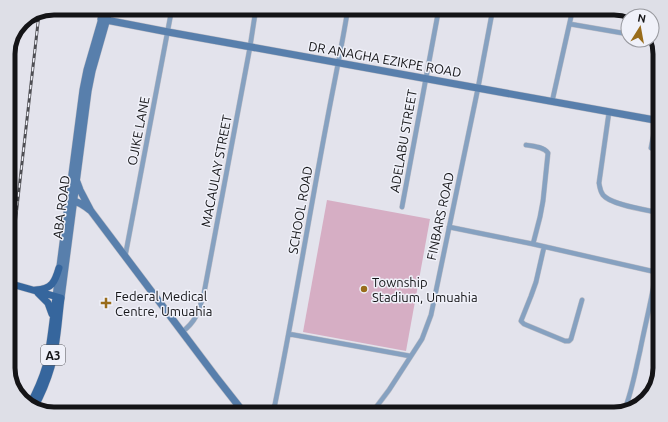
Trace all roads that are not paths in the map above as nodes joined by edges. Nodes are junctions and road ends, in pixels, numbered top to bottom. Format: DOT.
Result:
graph roads {
  1 [pos="104,15"];
  2 [pos="106,15"];
  3 [pos="171,15"];
  4 [pos="255,15"];
  5 [pos="347,15"];
  6 [pos="438,15"];
  7 [pos="492,15"];
  8 [pos="572,15"];
  9 [pos="104,20"];
  10 [pos="570,24"];
  11 [pos="168,32"];
  12 [pos="620,33"];
  13 [pos="250,46"];
  14 [pos="339,62"];
  15 [pos="426,78"];
  16 [pos="478,88"];
  17 [pos="552,102"];
  18 [pos="609,112"];
  19 [pos="653,120"];
  20 [pos="653,140"];
  21 [pos="526,145"];
  22 [pos="651,148"];
  23 [pos="76,178"];
  24 [pos="71,197"];
  25 [pos="83,197"];
  26 [pos="84,206"];
  27 [pos="402,207"];
  28 [pos="72,210"];
  29 [pos="91,211"];
  30 [pos="653,211"];
  31 [pos="449,227"];
  32 [pos="533,244"];
  33 [pos="544,247"];
  34 [pos="125,257"];
  35 [pos="59,268"];
  36 [pos="653,271"];
  37 [pos="15,285"];
  38 [pos="33,290"];
  39 [pos="653,292"];
  40 [pos="58,298"];
  41 [pos="582,300"];
  42 [pos="53,320"];
  43 [pos="182,332"];
  44 [pos="289,334"];
  45 [pos="410,356"];
  46 [pos="32,400"];
  47 [pos="37,403"];
  48 [pos="627,405"];
  49 [pos="240,407"];
  50 [pos="274,407"];
  51 [pos="377,407"];
  1 -- 9 [label="main road, ABA ROAD"];
  2 -- 9 [label="main road, ABA ROAD"];
  3 -- 11 [label="street, OJIKE LANE"];
  4 -- 13 [label="street, MACAULAY STREET"];
  5 -- 14 [label="street, SCHOOL ROAD"];
  6 -- 15 [label="street, ADELABU STREET"];
  7 -- 16 [label="street, FINBARS ROAD"];
  8 -- 10 [label="street"];
  9 -- 11 [label="main road, DR ANAGHA EZIKPE ROAD"];
  9 -- 23 [label="main road, ABA ROAD"];
  9 -- 24 [label="main road, ABA ROAD"];
  10 -- 12 [label="street"];
  10 -- 17 [label="street"];
  11 -- 13 [label="main road, DR ANAGHA EZIKPE ROAD"];
  11 -- 34 [label="street, OJIKE LANE"];
  13 -- 14 [label="main road, DR ANAGHA EZIKPE ROAD"];
  13 -- 43 [label="street, MACAULAY STREET"];
  14 -- 15 [label="main road, DR ANAGHA EZIKPE ROAD"];
  14 -- 44 [label="street, SCHOOL ROAD"];
  15 -- 16 [label="main road, DR ANAGHA EZIKPE ROAD"];
  15 -- 27 [label="street, ADELABU STREET"];
  16 -- 17 [label="main road, DR ANAGHA EZIKPE ROAD"];
  16 -- 31 [label="street, FINBARS ROAD"];
  17 -- 18 [label="main road, DR ANAGHA EZIKPE ROAD"];
  18 -- 19 [label="main road, DR ANAGHA EZIKPE ROAD"];
  18 -- 30 [label="street"];
  20 -- 22 [label="street"];
  21 -- 32 [label="street"];
  23 -- 24 [label="main road, ABA ROAD"];
  23 -- 25 [label="main road"];
  24 -- 25 [label="main road"];
  24 -- 26 [label="main road"];
  24 -- 28 [label="main road, ABA ROAD"];
  24 -- 35 [label="main road, ABA ROAD"];
  25 -- 29 [label="main road"];
  26 -- 28 [label="main road"];
  26 -- 29 [label="main road"];
  28 -- 40 [label="main road, ABA ROAD"];
  29 -- 34 [label="main road"];
  31 -- 32 [label="street"];
  31 -- 45 [label="street, FINBARS ROAD"];
  32 -- 33 [label="street"];
  33 -- 36 [label="street"];
  33 -- 41 [label="street"];
  34 -- 43 [label="main road"];
  35 -- 38 [label="main road"];
  35 -- 40 [label="main road, ABA ROAD"];
  37 -- 38 [label="main road"];
  38 -- 40 [label="main road"];
  38 -- 42 [label="main road"];
  39 -- 48 [label="street"];
  40 -- 42 [label="main road, ABA ROAD / A3"];
  40 -- 47 [label="main road, ABA ROAD / A3"];
  42 -- 46 [label="main road, ABA ROAD / A3"];
  43 -- 49 [label="main road"];
  44 -- 45 [label="street"];
  44 -- 50 [label="street, SCHOOL ROAD"];
  45 -- 51 [label="street, FINBARS ROAD"];
}
